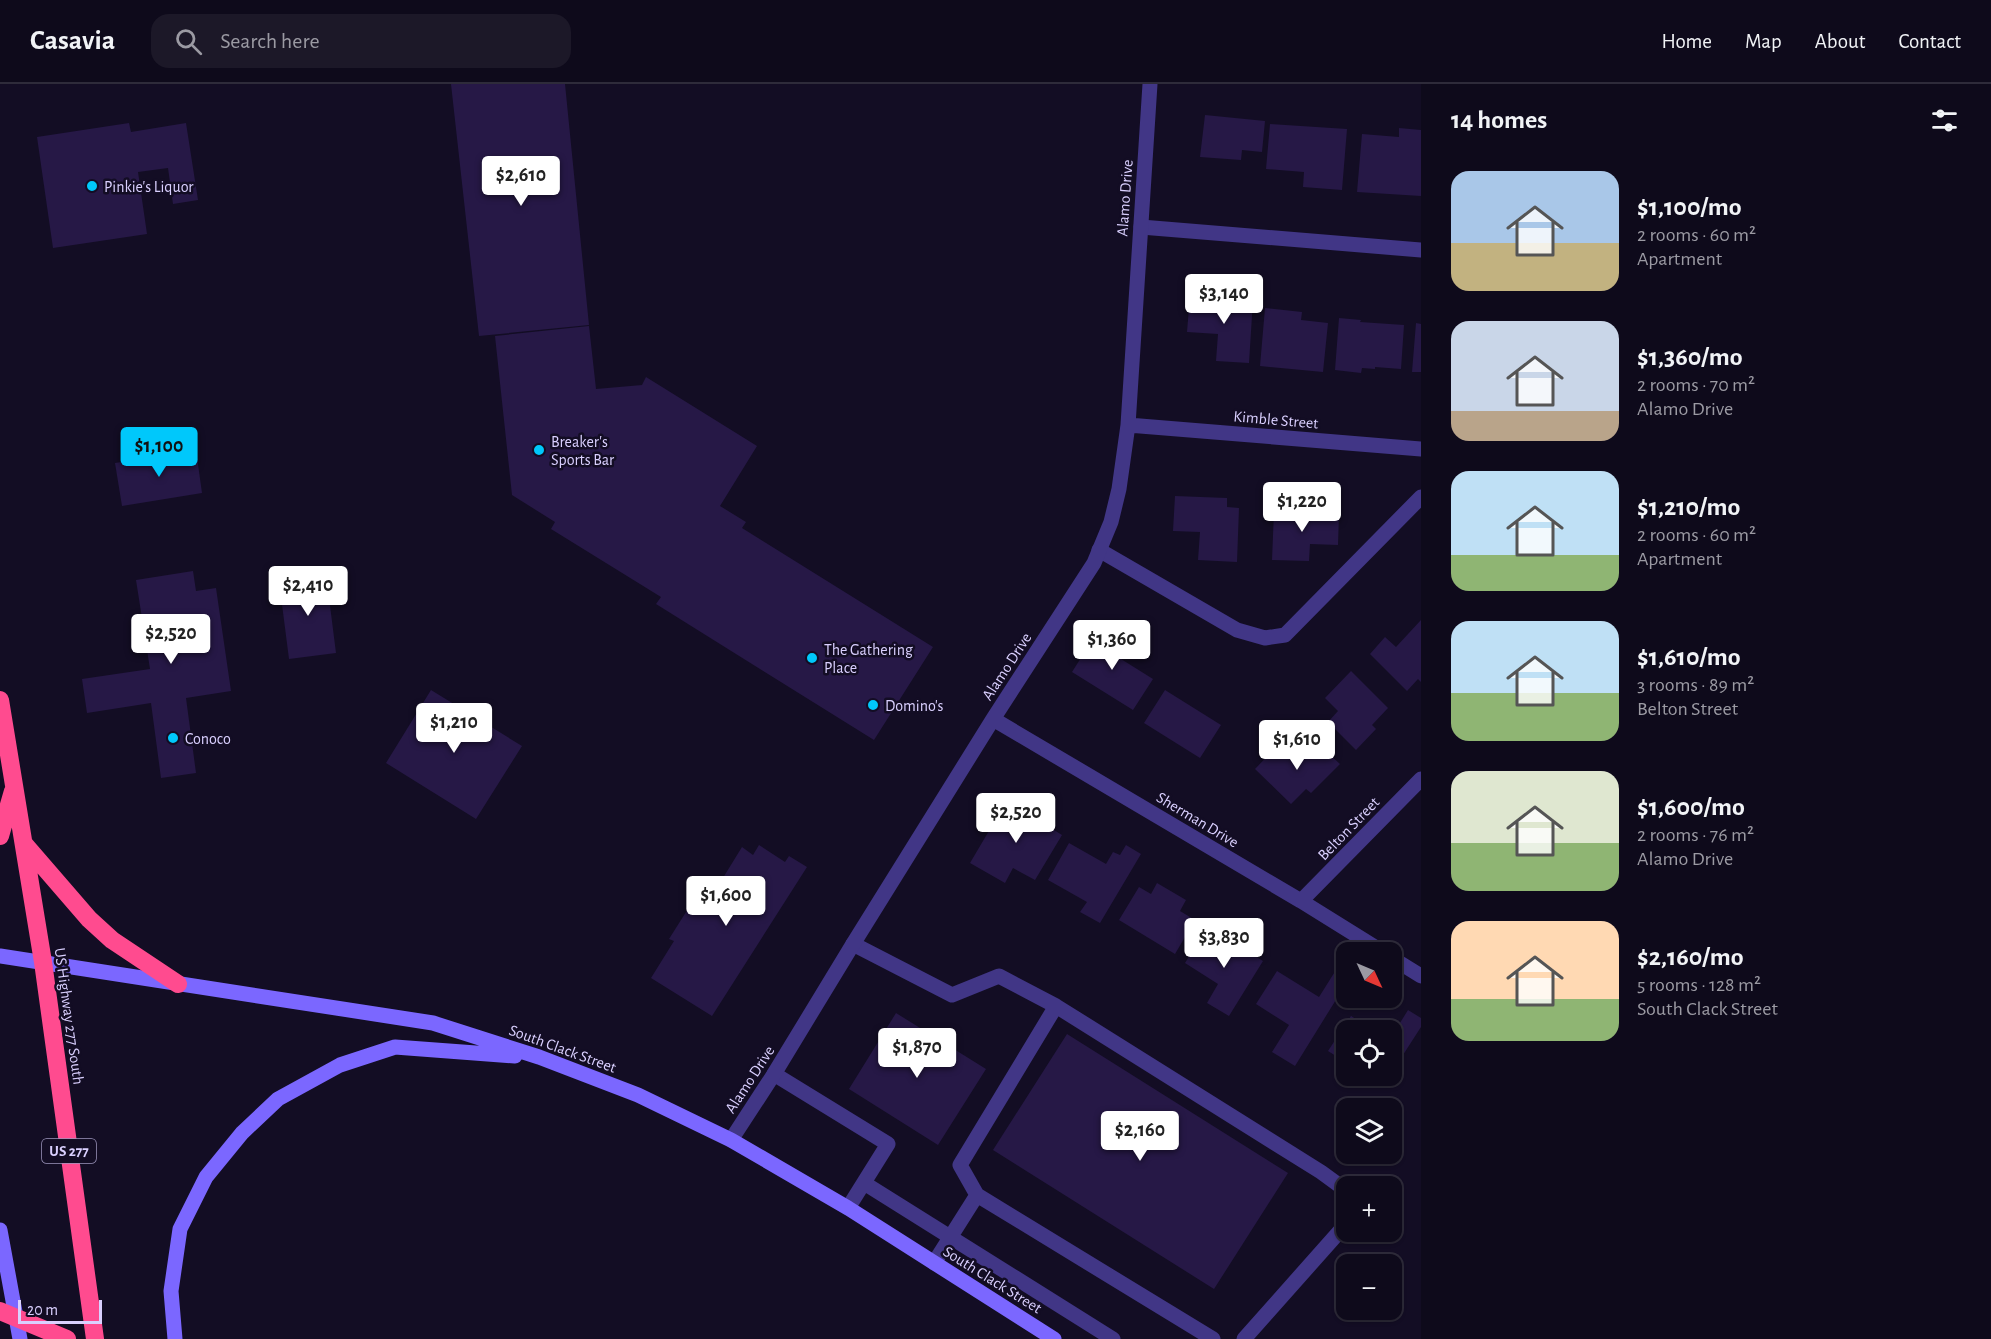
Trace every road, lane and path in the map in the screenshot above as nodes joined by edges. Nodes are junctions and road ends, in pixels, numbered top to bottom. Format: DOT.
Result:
graph roads {
  1 [pos="1150,84"];
  2 [pos="1140,227"];
  3 [pos="1421,250"];
  4 [pos="1128,424"];
  5 [pos="1421,449"];
  6 [pos="1421,497"];
  7 [pos="1099,550"];
  8 [pos="0,701"];
  9 [pos="993,719"];
  10 [pos="1421,779"];
  11 [pos="9,785"];
  12 [pos="0,836"];
  13 [pos="24,844"];
  14 [pos="1301,901"];
  15 [pos="1367,942"];
  16 [pos="853,944"];
  17 [pos="0,956"];
  18 [pos="43,962"];
  19 [pos="1402,964"];
  20 [pos="1421,976"];
  21 [pos="177,984"];
  22 [pos="1056,1006"];
  23 [pos="539,1057"];
  24 [pos="774,1074"];
  25 [pos="731,1140"];
  26 [pos="864,1183"];
  27 [pos="1336,1183"];
  28 [pos="977,1195"];
  29 [pos="848,1208"];
  30 [pos="0,1230"];
  31 [pos="1336,1235"];
  32 [pos="950,1238"];
  33 [pos="934,1263"];
  34 [pos="0,1311"];
  35 [pos="20,1339"];
  36 [pos="67,1339"];
  37 [pos="95,1339"];
  38 [pos="175,1339"];
  39 [pos="1054,1339"];
  40 [pos="1113,1339"];
  41 [pos="1213,1339"];
  42 [pos="1244,1339"];
  1 -- 2 [label="street, Alamo Drive"];
  2 -- 3 [label="street"];
  2 -- 4 [label="street, Alamo Drive"];
  4 -- 5 [label="street, Kimble Street"];
  4 -- 7 [label="street, Alamo Drive"];
  6 -- 7 [label="street"];
  7 -- 9 [label="street, Alamo Drive"];
  8 -- 11 [label="highway, US Highway 277 South / US 277"];
  9 -- 14 [label="street, Sherman Drive"];
  9 -- 16 [label="street, Alamo Drive"];
  10 -- 14 [label="street, Belton Street"];
  11 -- 12 [label="highway"];
  11 -- 13 [label="highway, US Highway 277 South / US 277"];
  13 -- 18 [label="highway, US Highway 277 South / US 277"];
  13 -- 21 [label="highway"];
  14 -- 15 [label="street, Sherman Drive"];
  16 -- 22 [label="street"];
  16 -- 24 [label="street, Alamo Drive"];
  17 -- 18 [label="main road, South Clack Street"];
  18 -- 21 [label="main road, South Clack Street"];
  18 -- 37 [label="highway, US Highway 277 South / US 277"];
  19 -- 20 [label="street"];
  21 -- 23 [label="main road, South Clack Street"];
  22 -- 27 [label="street"];
  22 -- 28 [label="street"];
  23 -- 25 [label="main road, South Clack Street"];
  23 -- 38 [label="main road"];
  24 -- 25 [label="street, Alamo Drive"];
  24 -- 26 [label="street"];
  25 -- 29 [label="main road, South Clack Street"];
  26 -- 29 [label="street"];
  26 -- 32 [label="street"];
  28 -- 32 [label="street"];
  28 -- 41 [label="street"];
  29 -- 33 [label="main road, South Clack Street"];
  30 -- 35 [label="main road"];
  31 -- 42 [label="street"];
  32 -- 33 [label="street"];
  32 -- 40 [label="street"];
  33 -- 39 [label="main road, South Clack Street"];
  34 -- 36 [label="highway, bridge"];
}
